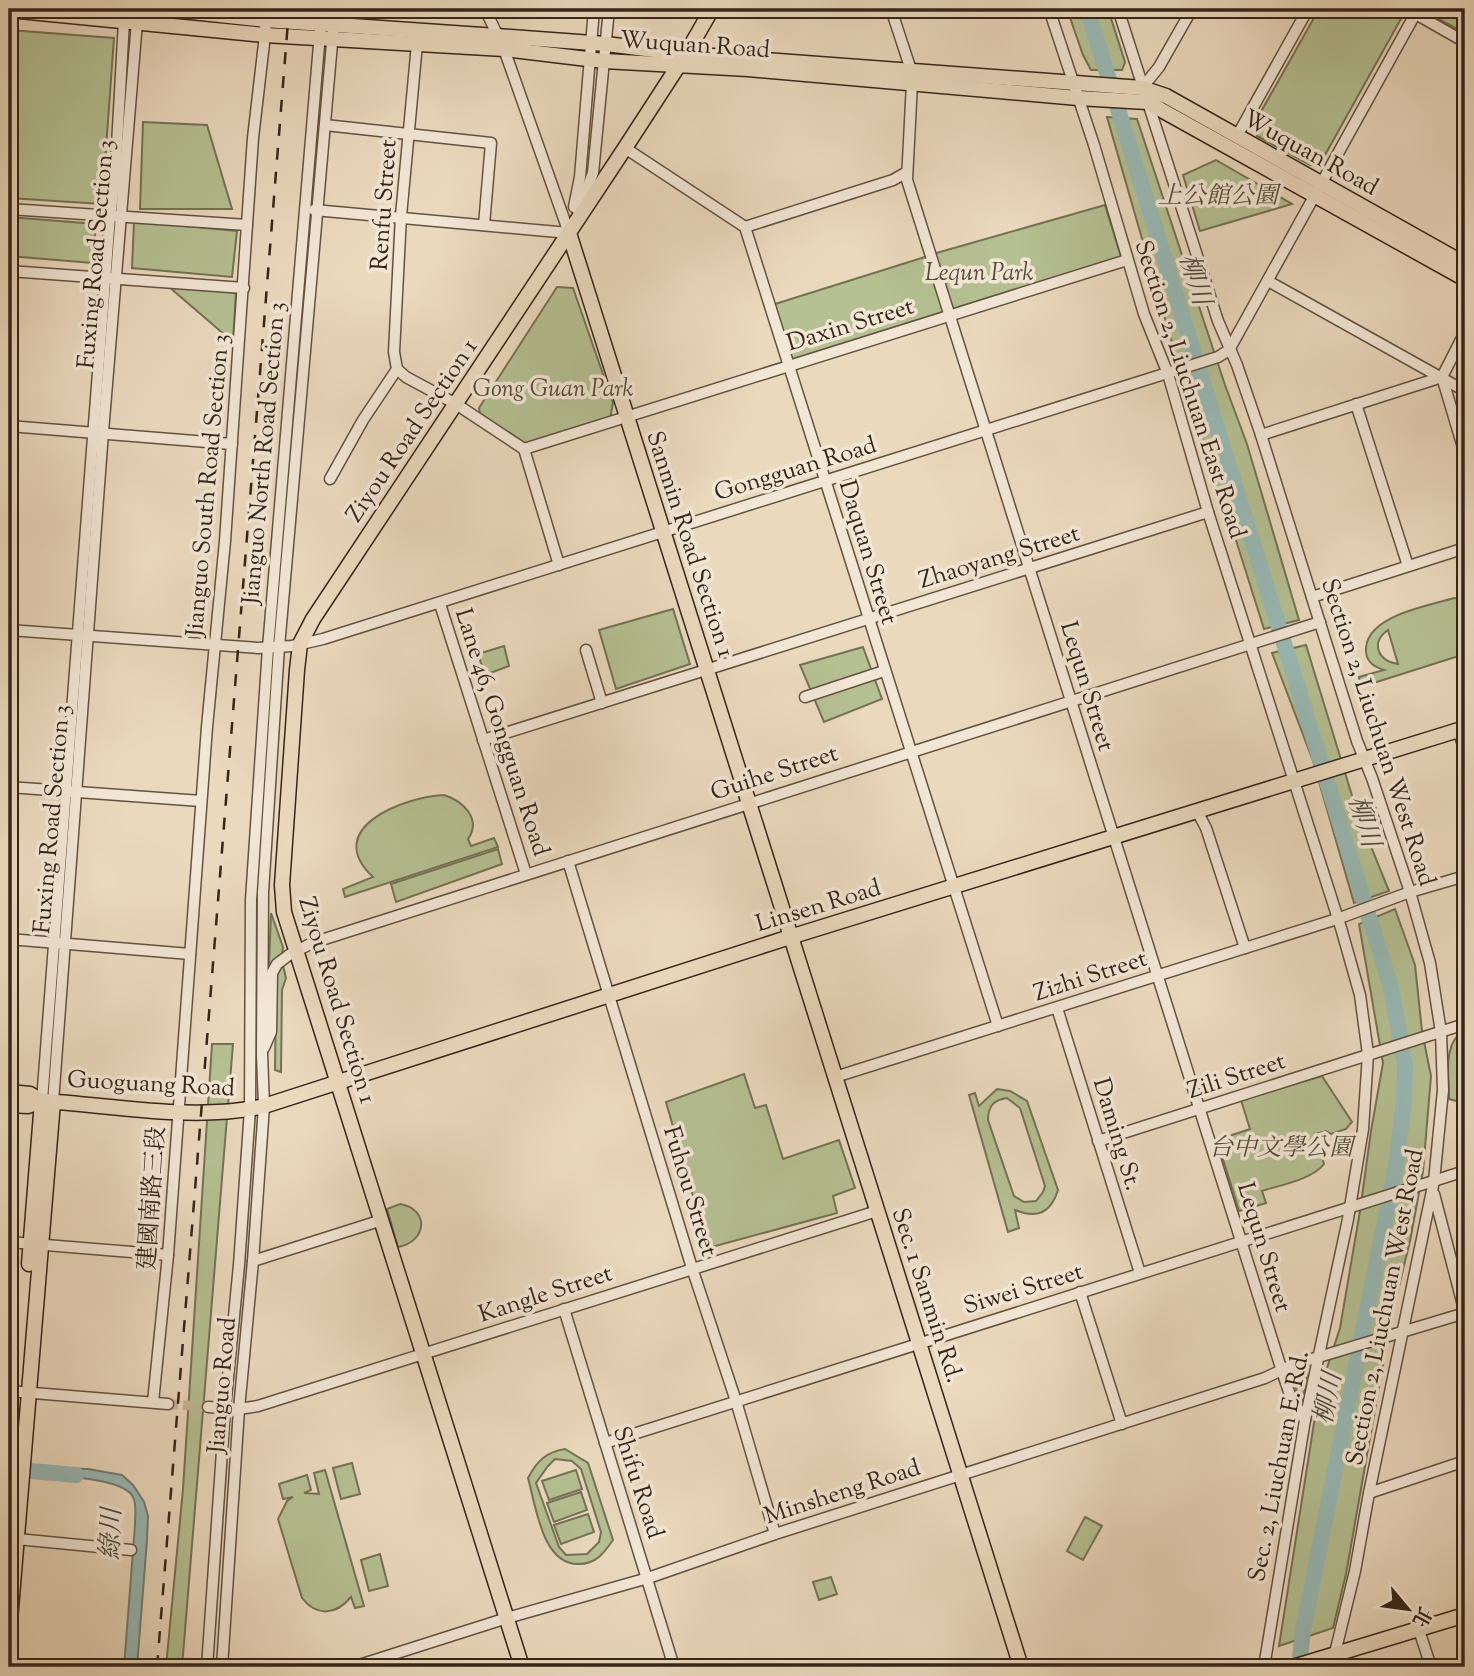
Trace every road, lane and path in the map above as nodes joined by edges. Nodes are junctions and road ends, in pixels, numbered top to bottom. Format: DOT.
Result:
graph roads {
  1 [pos="9,9"];
  2 [pos="163,9"];
  3 [pos="485,9"];
  4 [pos="594,9"];
  5 [pos="609,9"];
  6 [pos="712,9"];
  7 [pos="891,9"];
  8 [pos="1049,9"];
  9 [pos="1118,9"];
  10 [pos="1192,9"];
  11 [pos="1308,9"];
  12 [pos="1414,10"];
  13 [pos="131,15"];
  14 [pos="328,16"];
  15 [pos="265,21"];
  16 [pos="496,36"];
  17 [pos="327,39"];
  18 [pos="1465,42"];
  19 [pos="417,44"];
  20 [pos="599,44"];
  21 [pos="504,49"];
  22 [pos="683,59"];
  23 [pos="597,60"];
  24 [pos="912,76"];
  25 [pos="1075,91"];
  26 [pos="1139,95"];
  27 [pos="325,125"];
  28 [pos="409,135"];
  29 [pos="1237,136"];
  30 [pos="625,148"];
  31 [pos="907,172"];
  32 [pos="1318,190"];
  33 [pos="9,209"];
  34 [pos="304,209"];
  35 [pos="318,210"];
  36 [pos="115,216"];
  37 [pos="401,216"];
  38 [pos="247,225"];
  39 [pos="484,225"];
  40 [pos="745,227"];
  41 [pos="569,233"];
  42 [pos="1127,260"];
  43 [pos="1465,264"];
  44 [pos="9,271"];
  45 [pos="111,277"];
  46 [pos="1465,279"];
  47 [pos="1268,281"];
  48 [pos="244,288"];
  49 [pos="949,315"];
  50 [pos="1465,332"];
  51 [pos="1229,350"];
  52 [pos="788,365"];
  53 [pos="397,369"];
  54 [pos="1168,374"];
  55 [pos="1442,377"];
  56 [pos="1465,391"];
  57 [pos="456,404"];
  58 [pos="1356,404"];
  59 [pos="627,417"];
  60 [pos="9,426"];
  61 [pos="985,430"];
  62 [pos="98,432"];
  63 [pos="1261,435"];
  64 [pos="232,443"];
  65 [pos="524,449"];
  66 [pos="1465,454"];
  67 [pos="330,479"];
  68 [pos="825,481"];
  69 [pos="1208,512"];
  70 [pos="663,531"];
  71 [pos="1465,548"];
  72 [pos="559,565"];
  73 [pos="1408,566"];
  74 [pos="1028,568"];
  75 [pos="1311,597"];
  76 [pos="440,604"];
  77 [pos="868,619"];
  78 [pos="1320,622"];
  79 [pos="9,630"];
  80 [pos="83,634"];
  81 [pos="1251,643"];
  82 [pos="215,644"];
  83 [pos="300,644"];
  84 [pos="273,647"];
  85 [pos="586,650"];
  86 [pos="706,670"];
  87 [pos="884,671"];
  88 [pos="805,697"];
  89 [pos="1070,701"];
  90 [pos="602,703"];
  91 [pos="1462,729"];
  92 [pos="483,740"];
  93 [pos="1465,751"];
  94 [pos="910,752"];
  95 [pos="1364,759"];
  96 [pos="1295,781"];
  97 [pos="9,787"];
  98 [pos="71,792"];
  99 [pos="201,801"];
  100 [pos="748,803"];
  101 [pos="1196,811"];
  102 [pos="1114,838"];
  103 [pos="568,861"];
  104 [pos="526,874"];
  105 [pos="1465,876"];
  106 [pos="952,887"];
  107 [pos="1410,892"];
  108 [pos="1337,919"];
  109 [pos="790,937"];
  110 [pos="9,939"];
  111 [pos="60,944"];
  112 [pos="1245,948"];
  113 [pos="296,950"];
  114 [pos="190,954"];
  115 [pos="1158,976"];
  116 [pos="608,995"];
  117 [pos="1057,1008"];
  118 [pos="1465,1024"];
  119 [pos="998,1026"];
  120 [pos="1441,1032"];
  121 [pos="262,1054"];
  122 [pos="1368,1054"];
  123 [pos="835,1077"];
  124 [pos="338,1081"];
  125 [pos="9,1092"];
  126 [pos="48,1101"];
  127 [pos="9,1105"];
  128 [pos="257,1108"];
  129 [pos="1200,1108"];
  130 [pos="179,1111"];
  131 [pos="1098,1141"];
  132 [pos="1465,1171"];
  133 [pos="1434,1181"];
  134 [pos="1350,1206"];
  135 [pos="877,1211"];
  136 [pos="382,1220"];
  137 [pos="1242,1241"];
  138 [pos="9,1242"];
  139 [pos="35,1244"];
  140 [pos="168,1255"];
  141 [pos="253,1261"];
  142 [pos="692,1268"];
  143 [pos="1140,1273"];
  144 [pos="1080,1292"];
  145 [pos="564,1309"];
  146 [pos="1465,1313"];
  147 [pos="1403,1331"];
  148 [pos="920,1342"];
  149 [pos="424,1353"];
  150 [pos="1320,1356"];
  151 [pos="1282,1371"];
  152 [pos="19,1392"];
  153 [pos="736,1401"];
  154 [pos="153,1402"];
  155 [pos="168,1404"];
  156 [pos="208,1407"];
  157 [pos="225,1408"];
  158 [pos="239,1409"];
  159 [pos="1305,1420"];
  160 [pos="1122,1424"];
  161 [pos="605,1443"];
  162 [pos="1465,1461"];
  163 [pos="18,1472"];
  164 [pos="961,1475"];
  165 [pos="1368,1493"];
  166 [pos="9,1526"];
  167 [pos="775,1534"];
  168 [pos="13,1540"];
  169 [pos="131,1550"];
  170 [pos="648,1578"];
  171 [pos="1465,1615"];
  172 [pos="507,1618"];
  173 [pos="1419,1630"];
  174 [pos="9,1633"];
  175 [pos="1335,1660"];
  176 [pos="369,1665"];
  177 [pos="207,1667"];
  178 [pos="222,1667"];
  179 [pos="353,1667"];
  180 [pos="522,1667"];
  181 [pos="674,1667"];
  182 [pos="1021,1667"];
  183 [pos="1264,1667"];
  184 [pos="1293,1667"];
  185 [pos="1431,1667"];
  1 -- 13 [label="main road, Wuquan Road"];
  2 -- 15 [label="main road, Wuquan Road"];
  3 -- 16 [label="street, Sanmin Road Section 1"];
  4 -- 20 [label="street"];
  5 -- 20 [label="street"];
  6 -- 22 [label="main road, Ziyou Road Section 1"];
  7 -- 24 [label="street, Lequn Street"];
  8 -- 25 [label="street, Section 2, Liuchuan East Road"];
  9 -- 26 [label="street, Section 2, Liuchuan West Road"];
  10 -- 26 [label="street"];
  11 -- 29 [label="street"];
  12 -- 18 [label="street"];
  12 -- 32 [label="street"];
  13 -- 15 [label="main road, Wuquan Road"];
  13 -- 36 [label="street, Fuxing Road Section 3"];
  14 -- 15 [label="main road, Wuquan Road"];
  14 -- 16 [label="main road, Wuquan Road"];
  14 -- 17 [label="street, Jianguo North Road Section 3"];
  15 -- 17 [label="main road, Wuquan Road"];
  15 -- 38 [label="street, Jianguo South Road Section 3"];
  16 -- 20 [label="main road, Wuquan Road"];
  16 -- 21 [label="street, Sanmin Road Section 1"];
  17 -- 19 [label="main road, Wuquan Road"];
  17 -- 27 [label="street, Jianguo North Road Section 3"];
  17 -- 34 [label="street, Jianguo North Road Section 3"];
  19 -- 21 [label="main road, Wuquan Road"];
  19 -- 28 [label="street, Renfu Street"];
  20 -- 22 [label="main road, Wuquan Road"];
  20 -- 23 [label="street"];
  21 -- 23 [label="main road, Wuquan Road"];
  21 -- 41 [label="street, Sanmin Road Section 1"];
  22 -- 23 [label="main road, Wuquan Road"];
  22 -- 24 [label="main road, Wuquan Road"];
  22 -- 30 [label="main road, Ziyou Road Section 1"];
  23 -- 41 [label="street"];
  24 -- 25 [label="main road, Wuquan Road"];
  24 -- 31 [label="street, Lequn Street"];
  25 -- 26 [label="main road, Wuquan Road"];
  25 -- 42 [label="street, Section 2, Liuchuan East Road"];
  26 -- 29 [label="main road, Wuquan Road"];
  26 -- 32 [label="main road, Wuquan Road"];
  26 -- 51 [label="street, Section 2, Liuchuan West Road"];
  27 -- 28 [label="street"];
  27 -- 35 [label="street, Jianguo North Road Section 3"];
  28 -- 37 [label="street, Renfu Street"];
  28 -- 39 [label="street"];
  29 -- 32 [label="main road, Wuquan Road"];
  30 -- 40 [label="street"];
  30 -- 41 [label="main road, Ziyou Road Section 1"];
  31 -- 40 [label="street"];
  31 -- 49 [label="street, Lequn Street"];
  32 -- 43 [label="main road, Wuquan Road"];
  32 -- 46 [label="main road, Wuquan Road"];
  32 -- 47 [label="street"];
  33 -- 36 [label="street"];
  34 -- 35 [label="street"];
  34 -- 84 [label="street, Jianguo North Road Section 3"];
  35 -- 37 [label="street"];
  35 -- 84 [label="street, Jianguo North Road Section 3"];
  36 -- 38 [label="street"];
  36 -- 45 [label="street, Fuxing Road Section 3"];
  37 -- 39 [label="street"];
  37 -- 53 [label="street, Renfu Street"];
  38 -- 48 [label="street, Jianguo South Road Section 3"];
  39 -- 41 [label="street"];
  40 -- 52 [label="street, Daquan Street"];
  41 -- 57 [label="main road, Ziyou Road Section 1"];
  41 -- 59 [label="main road, Sanmin Road Section 1"];
  42 -- 49 [label="street, Daxin Street"];
  42 -- 54 [label="street, Section 2, Liuchuan East Road"];
  44 -- 45 [label="street"];
  45 -- 48 [label="street"];
  45 -- 62 [label="street, Fuxing Road Section 3"];
  47 -- 51 [label="street"];
  47 -- 55 [label="street"];
  48 -- 64 [label="street, Jianguo South Road Section 3"];
  49 -- 52 [label="street, Daxin Street"];
  49 -- 61 [label="street, Lequn Street"];
  50 -- 55 [label="street"];
  51 -- 54 [label="street, Gongguan Road"];
  51 -- 63 [label="street, Section 2, Liuchuan West Road"];
  52 -- 59 [label="street, Daxin Street"];
  52 -- 68 [label="street, Daquan Street"];
  53 -- 57 [label="street"];
  53 -- 67 [label="street"];
  54 -- 61 [label="street, Gongguan Road"];
  54 -- 69 [label="street, Section 2, Liuchuan East Road"];
  55 -- 56 [label="street"];
  55 -- 58 [label="street"];
  55 -- 66 [label="street"];
  57 -- 65 [label="street"];
  57 -- 83 [label="main road, Ziyou Road Section 1"];
  58 -- 63 [label="street"];
  58 -- 73 [label="street"];
  59 -- 65 [label="street, Daxin Street"];
  59 -- 70 [label="main road, Sanmin Road Section 1"];
  60 -- 62 [label="street"];
  61 -- 68 [label="street, Gongguan Road"];
  61 -- 74 [label="street, Lequn Street"];
  62 -- 64 [label="street"];
  62 -- 80 [label="street, Fuxing Road Section 3"];
  63 -- 75 [label="street, Section 2, Liuchuan West Road"];
  64 -- 82 [label="street, Jianguo South Road Section 3"];
  65 -- 72 [label="street"];
  68 -- 70 [label="street, Gongguan Road"];
  68 -- 77 [label="street, Daquan Street"];
  69 -- 74 [label="street, Zhaoyang Street"];
  69 -- 81 [label="street, Section 2, Liuchuan East Road"];
  70 -- 72 [label="street, Gongguan Road"];
  70 -- 86 [label="main road, Sanmin Road Section 1"];
  71 -- 73 [label="street"];
  72 -- 76 [label="street, Gongguan Road"];
  73 -- 75 [label="street"];
  74 -- 77 [label="street, Zhaoyang Street"];
  74 -- 89 [label="street, Lequn Street"];
  75 -- 78 [label="street, Section 2, Liuchuan West Road"];
  76 -- 83 [label="street, Gongguan Road"];
  76 -- 92 [label="street, Lane 46, Gongguan Road"];
  77 -- 86 [label="street, Zhaoyang Street"];
  77 -- 87 [label="street, Daquan Street"];
  78 -- 81 [label="street, Guihe Street"];
  78 -- 95 [label="street, Section 2, Liuchuan West Road"];
  79 -- 80 [label="street, Gongguan Road"];
  80 -- 82 [label="street, Gongguan Road"];
  80 -- 98 [label="street, Fuxing Road Section 3"];
  81 -- 89 [label="street, Guihe Street"];
  81 -- 96 [label="street, Section 2, Liuchuan East Road"];
  82 -- 84 [label="street, Gongguan Road"];
  82 -- 99 [label="street, Jianguo South Road Section 3"];
  83 -- 84 [label="street, Gongguan Road"];
  83 -- 113 [label="main road, Ziyou Road Section 1"];
  84 -- 121 [label="street"];
  84 -- 128 [label="street"];
  85 -- 90 [label="street"];
  86 -- 90 [label="street, Zhaoyang Street"];
  86 -- 100 [label="main road, Sanmin Road Section 1"];
  87 -- 88 [label="street"];
  87 -- 94 [label="street, Daquan Street"];
  89 -- 94 [label="street, Guihe Street"];
  89 -- 102 [label="street, Lequn Street"];
  90 -- 92 [label="street, Zhaoyang Street"];
  91 -- 93 [label="street"];
  91 -- 95 [label="main road"];
  92 -- 104 [label="street, Lane 46, Gongguan Road"];
  94 -- 100 [label="street, Guihe Street"];
  94 -- 106 [label="street, Daquan Street"];
  95 -- 96 [label="main road, Linsen Road"];
  95 -- 107 [label="street, Section 2, Liuchuan West Road"];
  96 -- 101 [label="main road, Linsen Road"];
  96 -- 108 [label="street, Sec. 2, Liuchuan E. Rd."];
  97 -- 98 [label="street"];
  98 -- 99 [label="street"];
  98 -- 111 [label="street, Fuxing Road Section 3"];
  99 -- 114 [label="street, Jianguo South Road Section 3"];
  100 -- 103 [label="street, Guihe Street"];
  100 -- 109 [label="main road, Sanmin Road Section 1"];
  101 -- 102 [label="main road, Linsen Road"];
  101 -- 112 [label="street"];
  102 -- 106 [label="main road, Linsen Road"];
  102 -- 115 [label="street, Lequn Street"];
  103 -- 104 [label="street, Guihe Street"];
  103 -- 116 [label="street, Fuhou Street"];
  104 -- 113 [label="street, Guihe Street"];
  105 -- 107 [label="street"];
  106 -- 109 [label="main road, Linsen Road"];
  106 -- 119 [label="street, Daquan Street"];
  107 -- 108 [label="street, Zizhi Street"];
  107 -- 120 [label="street, Section 2, Liuchuan West Road"];
  108 -- 112 [label="street, Zizhi Street"];
  108 -- 122 [label="street, Sec. 2, Liuchuan E. Rd."];
  109 -- 116 [label="main road, Linsen Road"];
  109 -- 123 [label="main road, Sec. 1 Sanmin Rd."];
  110 -- 111 [label="street"];
  111 -- 114 [label="street"];
  111 -- 126 [label="street, Fuxing Road Section 3"];
  112 -- 115 [label="street, Zizhi Street"];
  113 -- 121 [label="street"];
  113 -- 124 [label="main road, Ziyou Road Section 1"];
  114 -- 130 [label="street, 建國南路三段"];
  115 -- 117 [label="street, Zizhi Street"];
  115 -- 129 [label="street, Lequn Street"];
  116 -- 124 [label="main road, Linsen Road"];
  116 -- 142 [label="street, Fuhou Street"];
  117 -- 119 [label="street, Zizhi Street"];
  117 -- 131 [label="street, Daming St."];
  118 -- 120 [label="street"];
  119 -- 123 [label="street, Zizhi Street"];
  120 -- 122 [label="street, Zili Street"];
  120 -- 133 [label="street, Section 2, Liuchuan West Road"];
  121 -- 128 [label="street"];
  122 -- 129 [label="street, Zili Street"];
  122 -- 134 [label="street, Sec. 2, Liuchuan E. Rd."];
  123 -- 135 [label="main road, Sec. 1 Sanmin Rd."];
  124 -- 128 [label="main road, Guoguang Road"];
  124 -- 136 [label="main road, Ziyou Road Section 1"];
  125 -- 126 [label="main road, Guoguang Road"];
  126 -- 127 [label="main road, Guoguang Road"];
  126 -- 130 [label="main road, Guoguang Road"];
  126 -- 139 [label="main road, Fuxing Road Section 3"];
  128 -- 130 [label="main road, Guoguang Road"];
  128 -- 141 [label="street, Jianguo Road"];
  128 -- 157 [label="street, Jianguo Road"];
  129 -- 131 [label="street, Zili Street"];
  129 -- 137 [label="street, Lequn Street"];
  130 -- 140 [label="street, 建國南路三段"];
  131 -- 143 [label="street, Daming St."];
  132 -- 133 [label="street"];
  133 -- 134 [label="street, Siwei Street"];
  133 -- 146 [label="street"];
  133 -- 147 [label="street, Section 2, Liuchuan West Road"];
  134 -- 137 [label="street, Siwei Street"];
  134 -- 150 [label="street, Sec. 2, Liuchuan E. Rd."];
  135 -- 142 [label="street, Kangle Street"];
  135 -- 148 [label="main road, Sec. 1 Sanmin Rd."];
  136 -- 141 [label="street"];
  136 -- 149 [label="main road, Ziyou Road Section 1"];
  137 -- 143 [label="street, Siwei Street"];
  137 -- 151 [label="street, Lequn Street"];
  138 -- 139 [label="street"];
  139 -- 140 [label="street"];
  139 -- 152 [label="main road, Fuxing Road Section 3"];
  140 -- 154 [label="street, 建國南路三段"];
  141 -- 158 [label="street, Jianguo Road"];
  142 -- 145 [label="street, Kangle Street"];
  142 -- 153 [label="street, Fuhou Street"];
  143 -- 144 [label="street, Siwei Street"];
  144 -- 148 [label="street, Siwei Street"];
  144 -- 160 [label="street"];
  145 -- 149 [label="street, Kangle Street"];
  145 -- 161 [label="street, Shifu Road"];
  146 -- 147 [label="street"];
  147 -- 150 [label="street, Minsheng Road"];
  147 -- 165 [label="street, Section 2, Liuchuan West Road"];
  148 -- 153 [label="street, Siwei Street"];
  148 -- 164 [label="main road, Sec. 1 Sanmin Rd."];
  149 -- 158 [label="street, Kangle Street"];
  149 -- 172 [label="main road, Ziyou Road Section 1"];
  150 -- 151 [label="street, Minsheng Road"];
  150 -- 159 [label="street, Sec. 2, Liuchuan E. Rd."];
  151 -- 159 [label="street, Lequn Street"];
  151 -- 160 [label="street, Minsheng Road"];
  152 -- 154 [label="street"];
  152 -- 163 [label="main road, Fuxing Road Section 3"];
  153 -- 161 [label="street, Siwei Street"];
  153 -- 167 [label="street, Fuhou Street"];
  154 -- 155 [label="street"];
  156 -- 157 [label="street, Kangle Street"];
  157 -- 158 [label="street, Kangle Street"];
  157 -- 177 [label="street, Jianguo Road"];
  158 -- 178 [label="street, Jianguo Road"];
  159 -- 183 [label="street, Sec. 2, Liuchuan E. Rd."];
  160 -- 164 [label="street, Minsheng Road"];
  161 -- 170 [label="street, Shifu Road"];
  162 -- 165 [label="street"];
  163 -- 166 [label="main road, Fuxing Road Section 3"];
  163 -- 168 [label="main road, Fuxing Road Section 3"];
  164 -- 167 [label="street, Minsheng Road"];
  164 -- 182 [label="main road, Sec. 1 Sanmin Rd."];
  165 -- 175 [label="street, Section 2, Liuchuan West Road"];
  167 -- 170 [label="street, Minsheng Road"];
  168 -- 169 [label="street"];
  168 -- 174 [label="main road, Fuxing Road Section 3"];
  170 -- 172 [label="street, Minsheng Road"];
  170 -- 181 [label="street, Shifu Road"];
  171 -- 173 [label="main road"];
  172 -- 176 [label="street, Minsheng Road"];
  172 -- 180 [label="main road, Ziyou Road Section 1"];
  173 -- 175 [label="main road"];
  173 -- 185 [label="street"];
  175 -- 184 [label="main road"];
  176 -- 179 [label="street, Minsheng Road"];
}
